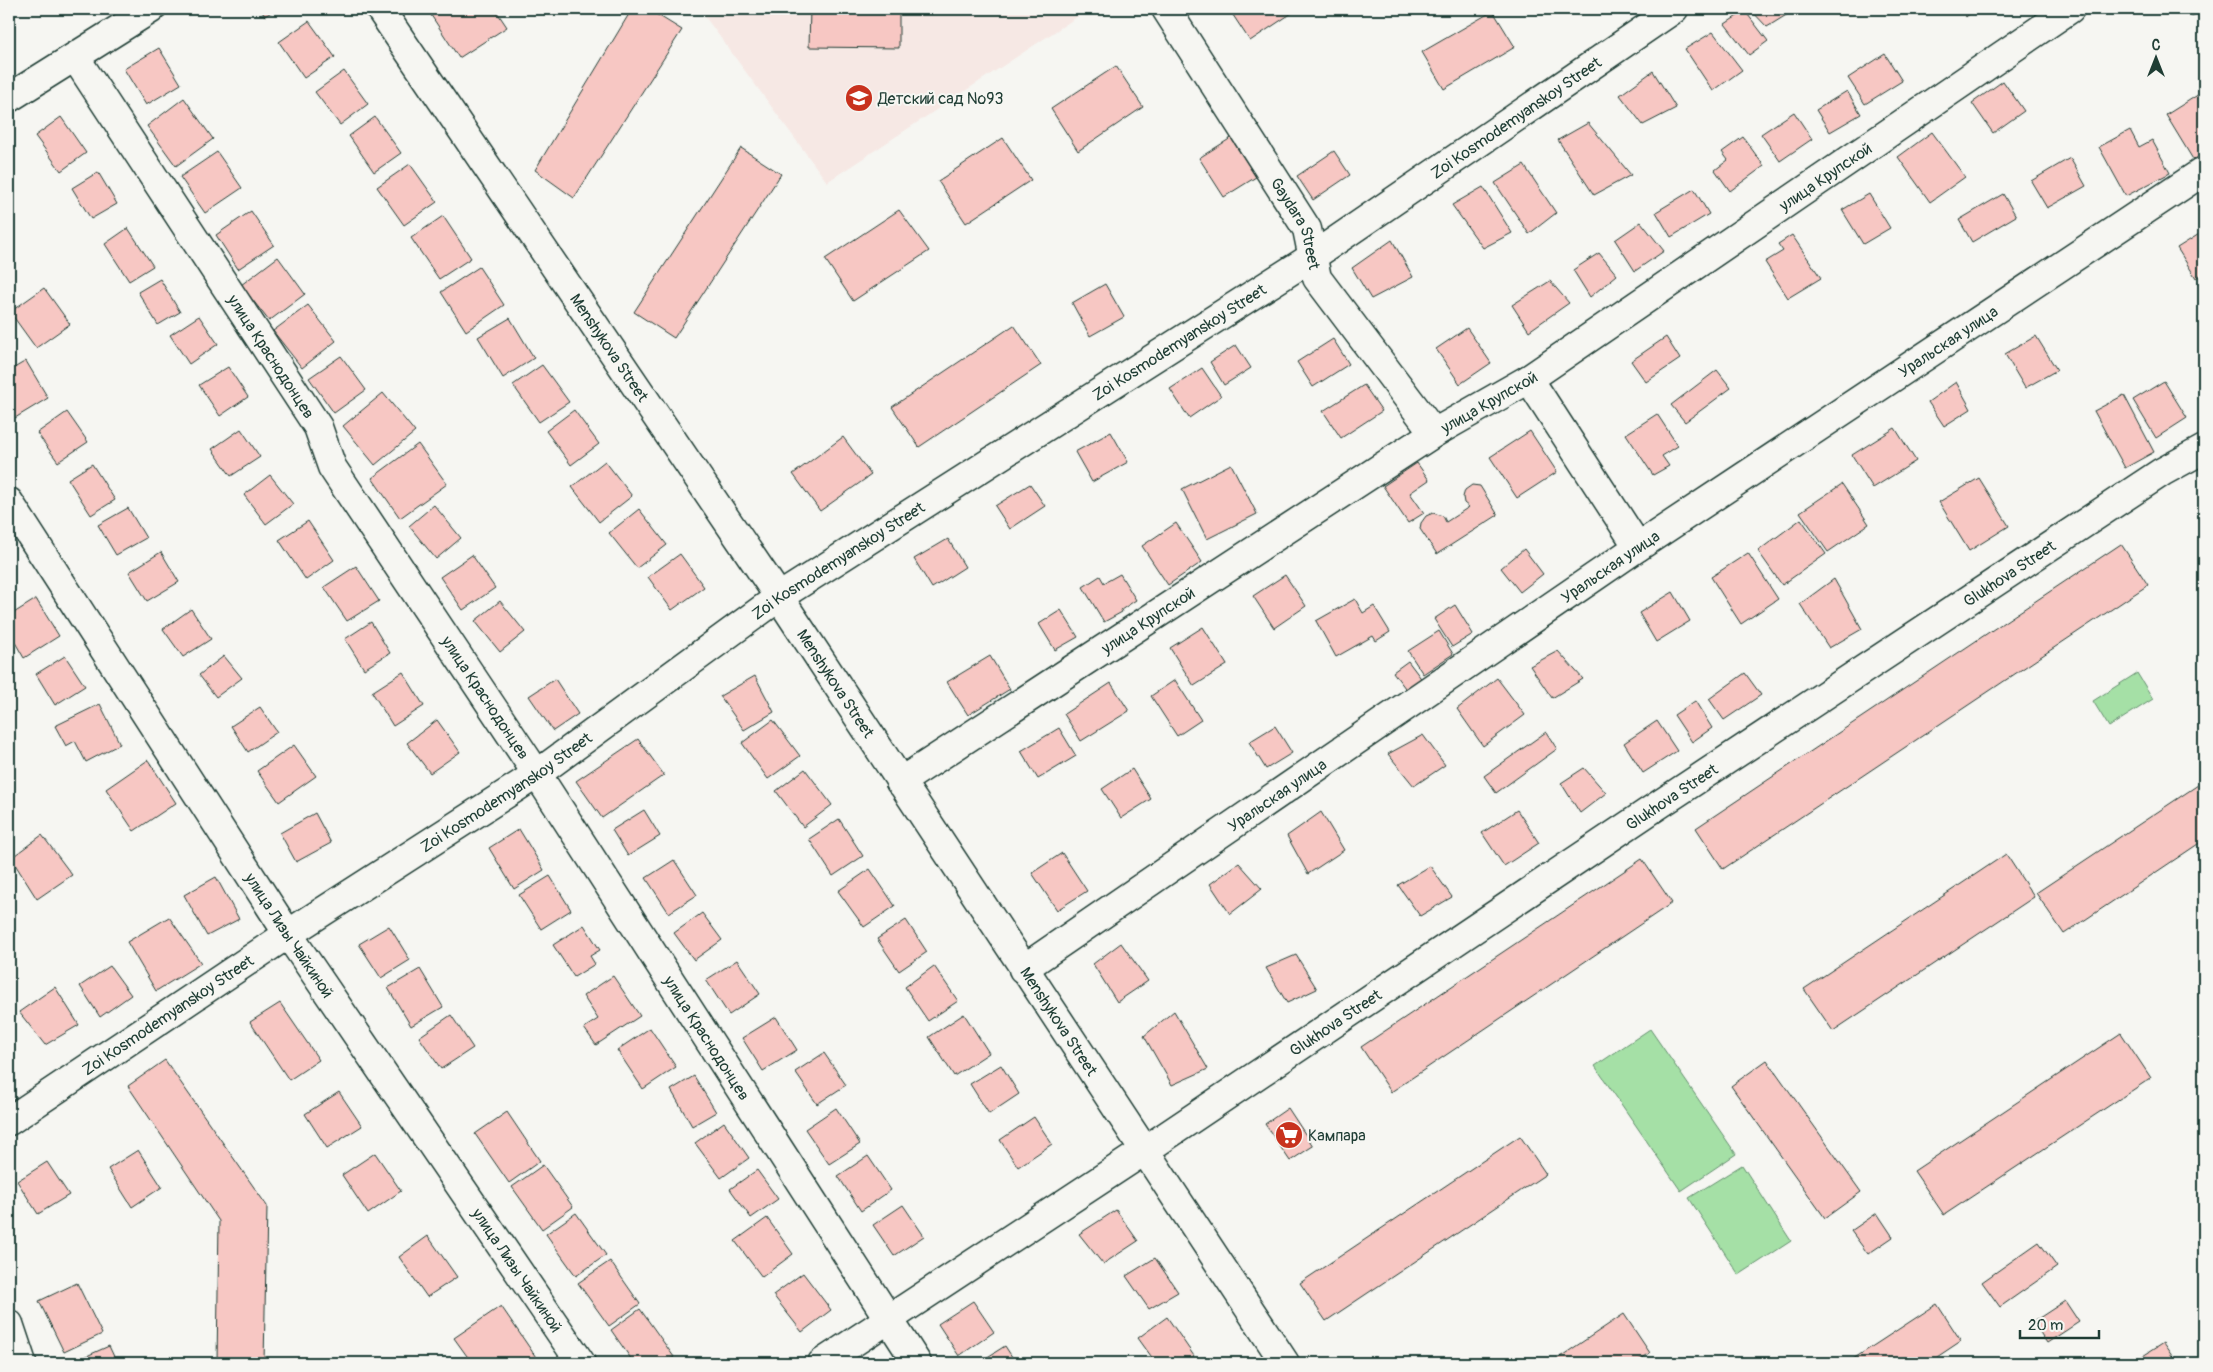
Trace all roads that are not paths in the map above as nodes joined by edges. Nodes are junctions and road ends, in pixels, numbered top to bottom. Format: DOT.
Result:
graph roads {
  1 [pos="151,9"];
  2 [pos="380,9"];
  3 [pos="1166,9"];
  4 [pos="1674,9"];
  5 [pos="2070,9"];
  6 [pos="75,58"];
  7 [pos="9,98"];
  8 [pos="2204,171"];
  9 [pos="1312,257"];
  10 [pos="1529,379"];
  11 [pos="1434,433"];
  12 [pos="2204,449"];
  13 [pos="9,502"];
  14 [pos="1638,547"];
  15 [pos="779,597"];
  16 [pos="538,774"];
  17 [pos="900,782"];
  18 [pos="288,934"];
  19 [pos="1023,969"];
  20 [pos="9,1121"];
  21 [pos="1144,1151"];
  22 [pos="890,1319"];
  23 [pos="9,1324"];
  24 [pos="22,1363"];
  25 [pos="581,1363"];
  26 [pos="822,1363"];
  27 [pos="917,1363"];
  28 [pos="1285,1363"];
  1 -- 6 [label="street"];
  2 -- 15 [label="street, Menshykova Street"];
  3 -- 9 [label="street, Gaydara Street"];
  4 -- 9 [label="street, Zoi Kosmodemyanskoy Street"];
  5 -- 10 [label="street, улица Крупской"];
  6 -- 7 [label="street"];
  6 -- 16 [label="street, улица Краснодонцев"];
  8 -- 14 [label="street, Уральская улица"];
  9 -- 11 [label="street, Gaydara Street"];
  9 -- 15 [label="street, Zoi Kosmodemyanskoy Street"];
  10 -- 11 [label="street, улица Крупской"];
  10 -- 14 [label="street"];
  11 -- 17 [label="street, улица Крупской"];
  12 -- 21 [label="street, Glukhova Street"];
  13 -- 18 [label="street, улица Лизы Чайкиной"];
  14 -- 19 [label="street, Уральская улица"];
  15 -- 16 [label="street, Zoi Kosmodemyanskoy Street"];
  15 -- 17 [label="street, Menshykova Street"];
  16 -- 18 [label="street, Zoi Kosmodemyanskoy Street"];
  16 -- 22 [label="street, улица Краснодонцев"];
  17 -- 19 [label="street, Menshykova Street"];
  18 -- 20 [label="street, Zoi Kosmodemyanskoy Street"];
  18 -- 25 [label="street, улица Лизы Чайкиной"];
  19 -- 21 [label="street, Menshykova Street"];
  21 -- 22 [label="street, Glukhova Street"];
  21 -- 28 [label="street, Menshykova Street"];
  22 -- 26 [label="street, Glukhova Street"];
  22 -- 27 [label="street, улица Краснодонцев"];
  23 -- 24 [label="street"];
}
